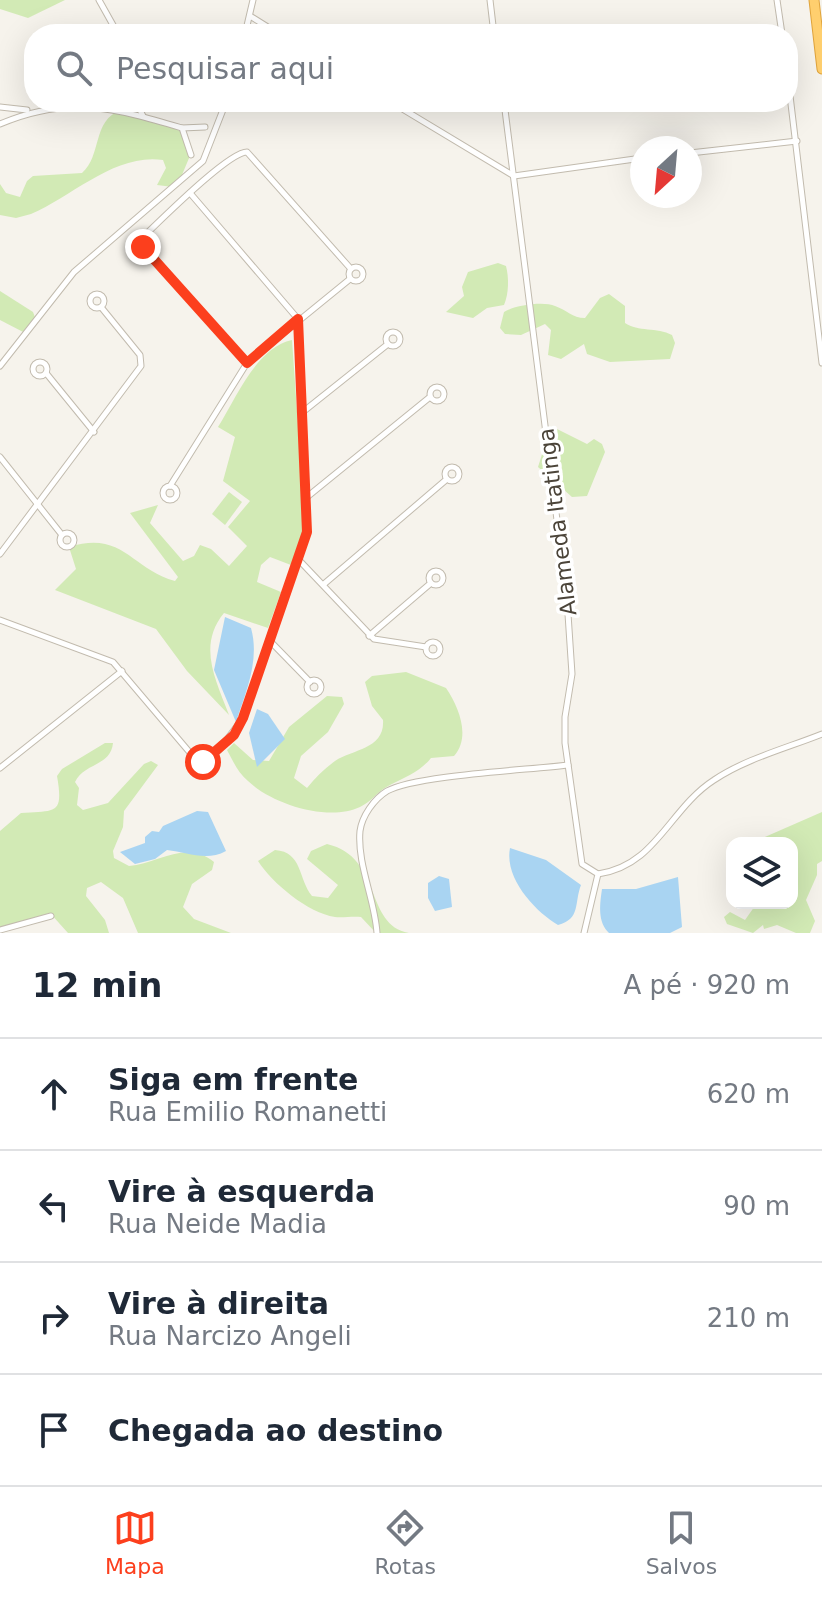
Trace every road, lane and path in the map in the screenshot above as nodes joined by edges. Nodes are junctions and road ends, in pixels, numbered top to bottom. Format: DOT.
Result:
graph roads {
  1 [pos="99,0"];
  2 [pos="253,0"];
  3 [pos="490,0"];
  4 [pos="777,0"];
  5 [pos="814,0"];
  6 [pos="250,16"];
  7 [pos="112,24"];
  8 [pos="248,24"];
  9 [pos="263,24"];
  10 [pos="493,24"];
  11 [pos="781,24"];
  12 [pos="822,69"];
  13 [pos="0,107"];
  14 [pos="24,110"];
  15 [pos="29,112"];
  16 [pos="126,112"];
  17 [pos="141,112"];
  18 [pos="222,112"];
  19 [pos="408,112"];
  20 [pos="505,112"];
  21 [pos="793,112"];
  22 [pos="144,117"];
  23 [pos="0,124"];
  24 [pos="205,127"];
  25 [pos="182,128"];
  26 [pos="797,141"];
  27 [pos="702,152"];
  28 [pos="191,155"];
  29 [pos="630,160"];
  30 [pos="514,176"];
  31 [pos="190,193"];
  32 [pos="351,269"];
  33 [pos="350,279"];
  34 [pos="101,307"];
  35 [pos="298,319"];
  36 [pos="388,344"];
  37 [pos="247,363"];
  38 [pos="822,363"];
  39 [pos="0,366"];
  40 [pos="46,373"];
  41 [pos="430,397"];
  42 [pos="303,412"];
  43 [pos="94,432"];
  44 [pos="0,457"];
  45 [pos="447,479"];
  46 [pos="170,486"];
  47 [pos="306,498"];
  48 [pos="38,506"];
  49 [pos="62,535"];
  50 [pos="0,554"];
  51 [pos="298,559"];
  52 [pos="431,583"];
  53 [pos="324,584"];
  54 [pos="0,620"];
  55 [pos="369,636"];
  56 [pos="269,640"];
  57 [pos="426,647"];
  58 [pos="122,671"];
  59 [pos="310,682"];
  60 [pos="822,734"];
  61 [pos="568,765"];
  62 [pos="0,768"];
  63 [pos="598,874"];
  64 [pos="51,916"];
  65 [pos="0,930"];
  66 [pos="377,933"];
  67 [pos="584,933"];
  1 -- 7 [label="street"];
  2 -- 6 [label="street"];
  3 -- 10 [label="street"];
  4 -- 11 [label="street"];
  5 -- 12 [label="highway"];
  6 -- 8 [label="street"];
  6 -- 9 [label="street"];
  13 -- 14 [label="street"];
  15 -- 23 [label="street"];
  16 -- 22 [label="street"];
  17 -- 22 [label="street"];
  18 -- 39 [label="street"];
  19 -- 30 [label="street"];
  20 -- 30 [label="street, Alameda Itatinga"];
  21 -- 26 [label="street"];
  22 -- 25 [label="street"];
  24 -- 25 [label="street"];
  25 -- 28 [label="street"];
  26 -- 27 [label="street"];
  26 -- 38 [label="street"];
  29 -- 30 [label="street"];
  30 -- 61 [label="street, Alameda Itatinga"];
  31 -- 32 [label="street"];
  31 -- 35 [label="street"];
  31 -- 37 [label="street"];
  32 -- 33 [label="street"];
  32 -- 33 [label="street"];
  33 -- 35 [label="street"];
  34 -- 43 [label="street"];
  35 -- 37 [label="street"];
  35 -- 42 [label="street"];
  36 -- 42 [label="street"];
  37 -- 46 [label="street"];
  40 -- 43 [label="street"];
  41 -- 47 [label="street"];
  42 -- 47 [label="street"];
  43 -- 48 [label="street"];
  44 -- 48 [label="street"];
  45 -- 53 [label="street"];
  47 -- 51 [label="street"];
  48 -- 49 [label="street"];
  48 -- 50 [label="street"];
  51 -- 53 [label="street"];
  51 -- 56 [label="street"];
  52 -- 55 [label="street"];
  53 -- 55 [label="street"];
  54 -- 58 [label="street"];
  55 -- 57 [label="street"];
  56 -- 58 [label="street"];
  56 -- 59 [label="street"];
  58 -- 62 [label="street"];
  60 -- 63 [label="street"];
  61 -- 63 [label="street, Alameda Itatinga"];
  61 -- 66 [label="street"];
  63 -- 67 [label="street"];
  64 -- 65 [label="street"];
}
